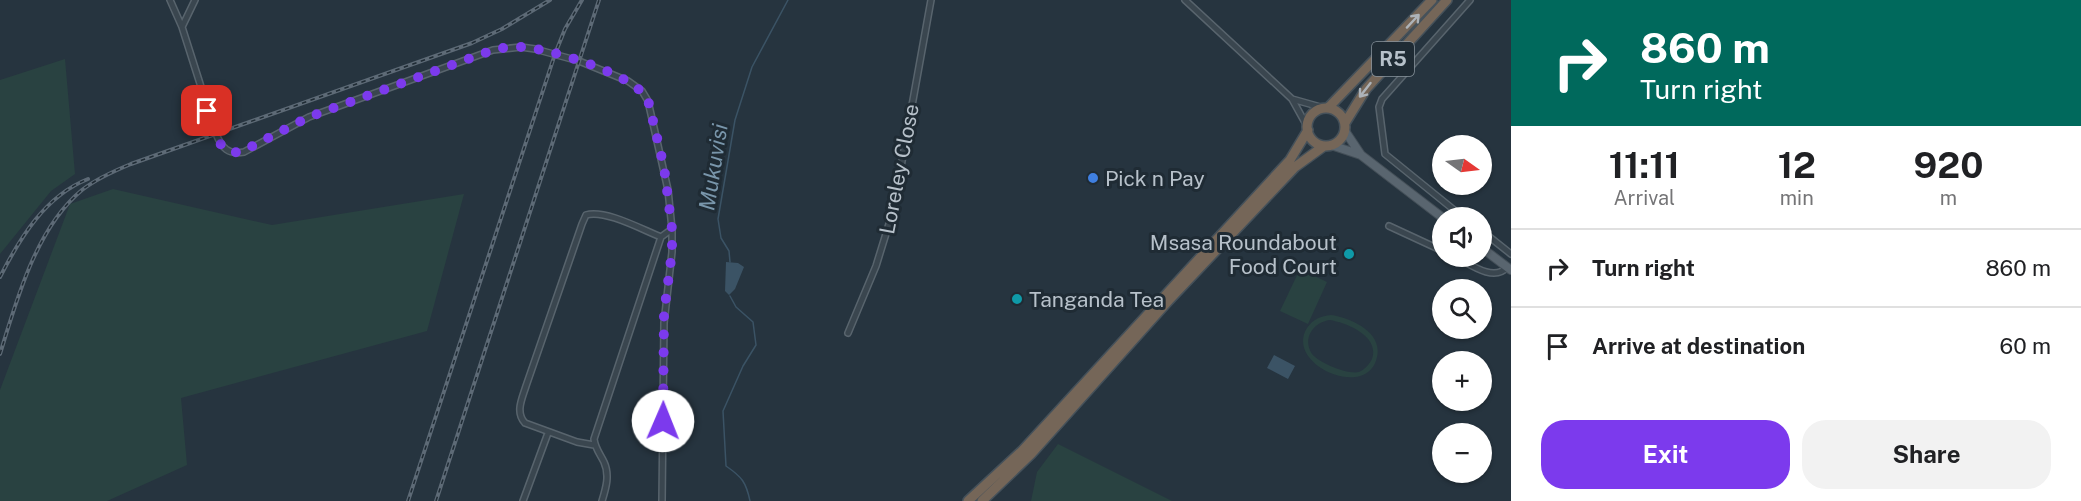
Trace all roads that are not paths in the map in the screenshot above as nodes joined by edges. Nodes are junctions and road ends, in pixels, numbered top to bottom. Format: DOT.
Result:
graph roads {
  1 [pos="170,0"];
  2 [pos="195,0"];
  3 [pos="931,0"];
  4 [pos="1185,0"];
  5 [pos="1432,0"];
  6 [pos="1447,0"];
  7 [pos="1470,0"];
  8 [pos="182,27"];
  9 [pos="1292,99"];
  10 [pos="1326,108"];
  11 [pos="1345,127"];
  12 [pos="1307,128"];
  13 [pos="1327,146"];
  14 [pos="1385,154"];
  15 [pos="1361,155"];
  16 [pos="1376,166"];
  17 [pos="1450,207"];
  18 [pos="1432,209"];
  19 [pos="1389,226"];
  20 [pos="672,229"];
  21 [pos="661,237"];
  22 [pos="1492,239"];
  23 [pos="1432,246"];
  24 [pos="1511,254"];
  25 [pos="1492,256"];
  26 [pos="1476,267"];
  27 [pos="1509,269"];
  28 [pos="848,333"];
  29 [pos="548,433"];
  30 [pos="594,445"];
  31 [pos="522,501"];
  32 [pos="602,501"];
  33 [pos="662,501"];
  34 [pos="968,501"];
  35 [pos="982,501"];
  1 -- 8 [label="street"];
  2 -- 8 [label="street"];
  3 -- 28 [label="street, Loreley Close"];
  4 -- 9 [label="street"];
  10 -- 5 [label="highway, R5, one-way"];
  6 -- 11 [label="highway, R5, one-way"];
  7 -- 14 [label="street"];
  8 -- 20 [label="street"];
  9 -- 10 [label="street"];
  9 -- 12 [label="street"];
  10 -- 11 [label="highway"];
  10 -- 12 [label="highway, R5"];
  11 -- 13 [label="highway, R5"];
  11 -- 15 [label="main road"];
  12 -- 13 [label="highway"];
  12 -- 34 [label="highway, R5"];
  13 -- 15 [label="main road"];
  13 -- 35 [label="highway, R5"];
  14 -- 16 [label="street"];
  14 -- 17 [label="street"];
  15 -- 16 [label="main road"];
  16 -- 18 [label="main road"];
  19 -- 23 [label="street"];
  20 -- 21 [label="street"];
  20 -- 33 [label="street"];
  21 -- 29 [label="street"];
  21 -- 30 [label="street"];
  22 -- 24 [label="street"];
  25 -- 27 [label="main road"];
  26 -- 27 [label="street"];
  29 -- 30 [label="street"];
  29 -- 31 [label="street"];
  30 -- 32 [label="street"];
}
